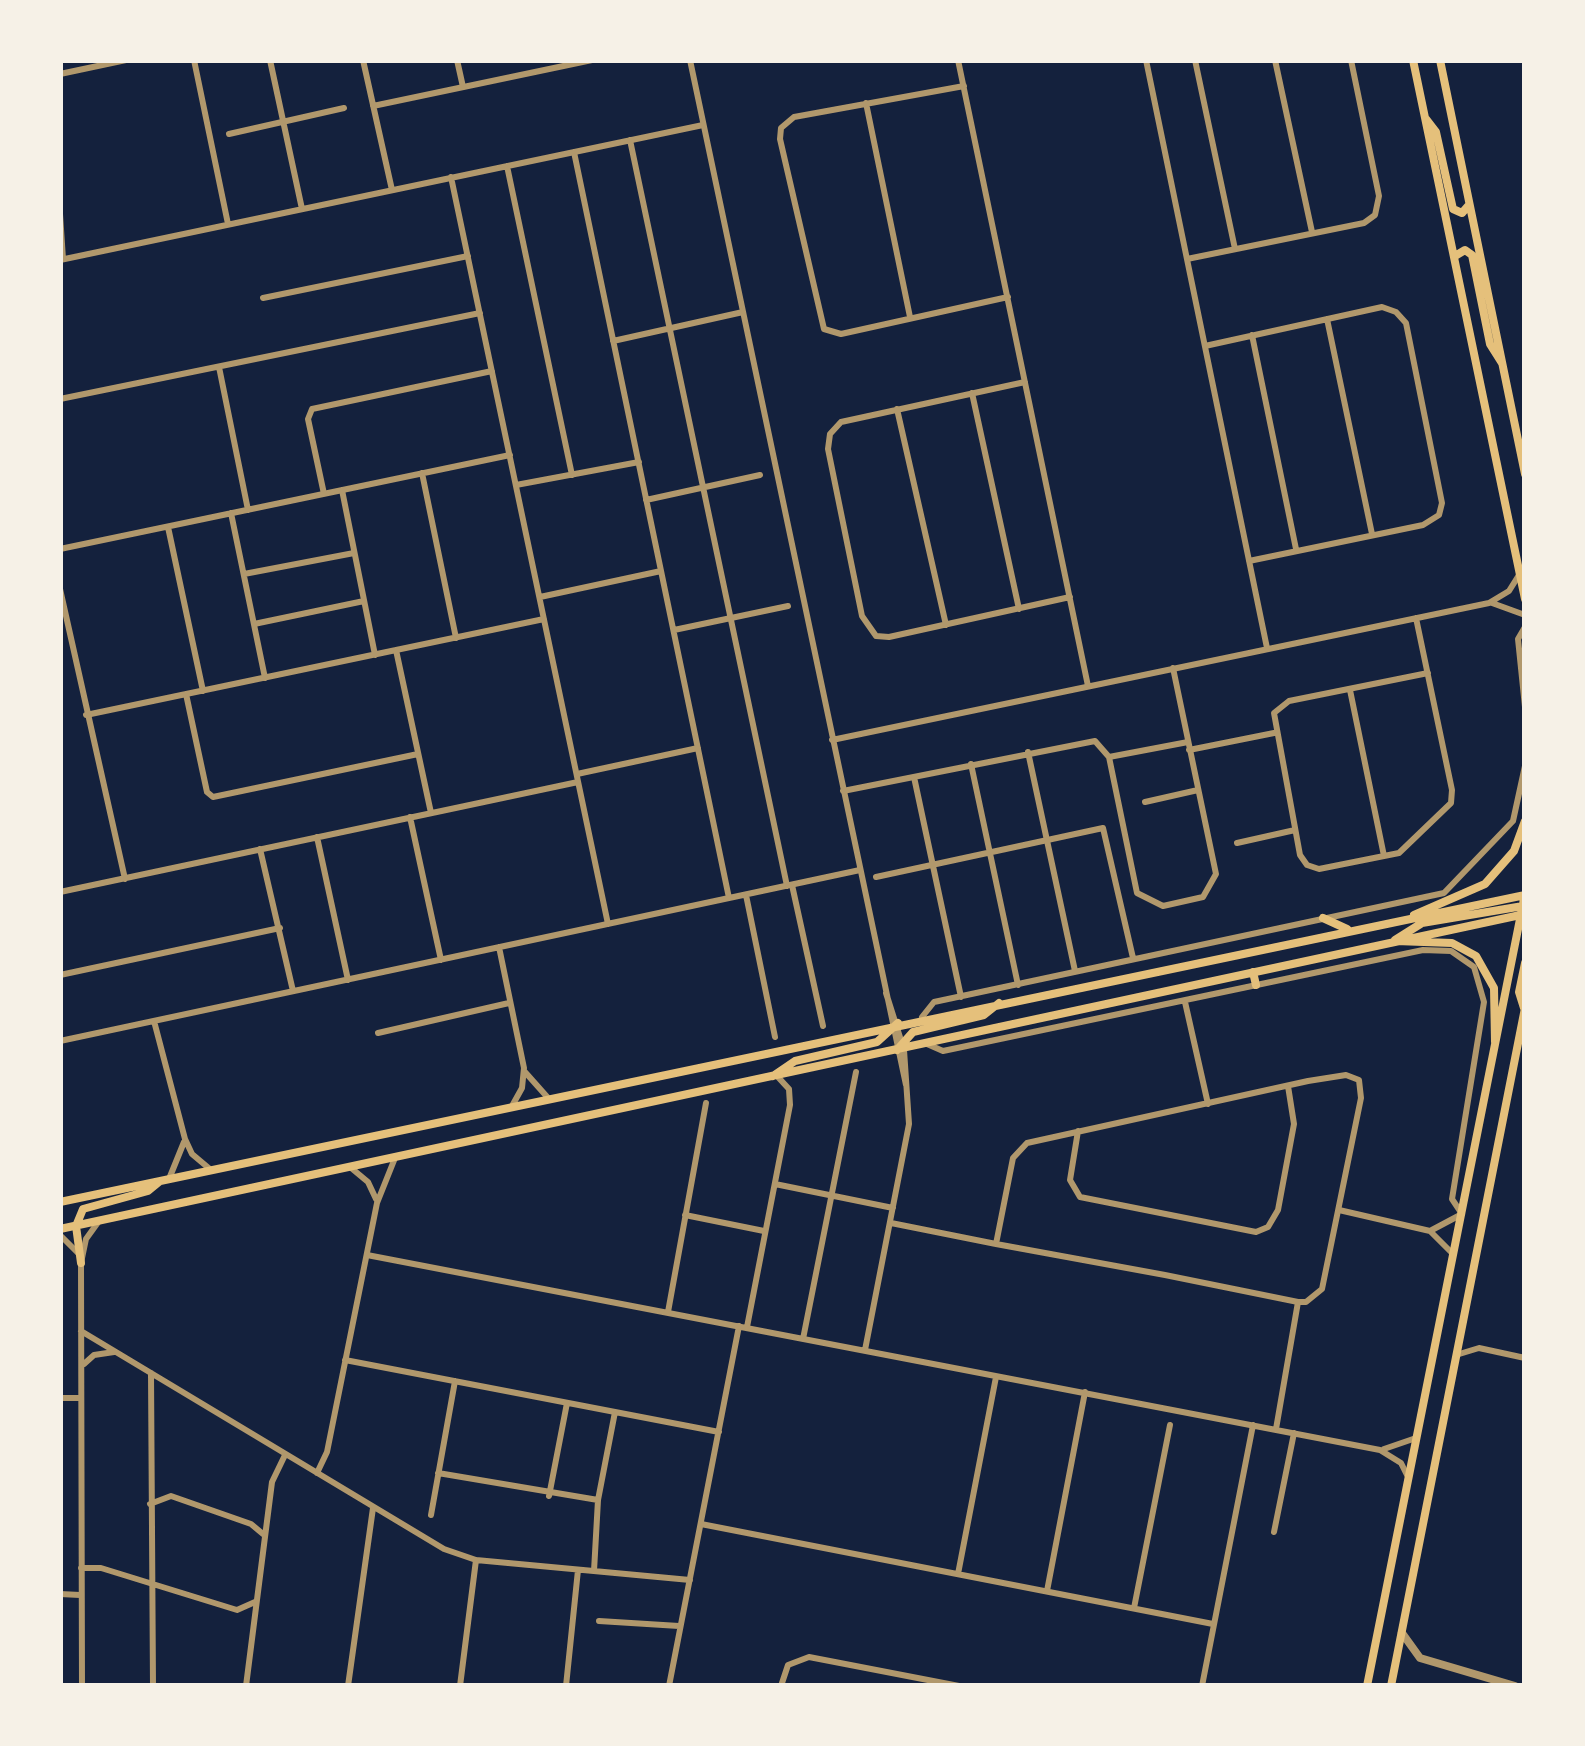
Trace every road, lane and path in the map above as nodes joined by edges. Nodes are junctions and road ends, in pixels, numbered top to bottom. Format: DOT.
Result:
graph roads {
  1 [pos="126,60"];
  2 [pos="194,60"];
  3 [pos="270,60"];
  4 [pos="363,60"];
  5 [pos="458,60"];
  6 [pos="542,60"];
  7 [pos="592,60"];
  8 [pos="690,60"];
  9 [pos="958,60"];
  10 [pos="1145,60"];
  11 [pos="1195,60"];
  12 [pos="1275,60"];
  13 [pos="1351,60"];
  14 [pos="1412,60"];
  15 [pos="1440,60"];
  16 [pos="545,70"];
  17 [pos="60,74"];
  18 [pos="964,86"];
  19 [pos="463,87"];
  20 [pos="866,103"];
  21 [pos="373,106"];
  22 [pos="344,108"];
  23 [pos="1425,118"];
  24 [pos="283,121"];
  25 [pos="703,124"];
  26 [pos="229,134"];
  27 [pos="631,140"];
  28 [pos="574,152"];
  29 [pos="507,166"];
  30 [pos="452,177"];
  31 [pos="392,190"];
  32 [pos="1471,203"];
  33 [pos="302,209"];
  34 [pos="60,214"];
  35 [pos="228,224"];
  36 [pos="1312,233"];
  37 [pos="1235,249"];
  38 [pos="468,256"];
  39 [pos="1454,258"];
  40 [pos="1187,259"];
  41 [pos="62,260"];
  42 [pos="1008,297"];
  43 [pos="263,298"];
  44 [pos="743,312"];
  45 [pos="480,313"];
  46 [pos="910,319"];
  47 [pos="1327,319"];
  48 [pos="669,328"];
  49 [pos="1252,335"];
  50 [pos="613,340"];
  51 [pos="1205,346"];
  52 [pos="1502,364"];
  53 [pos="219,367"];
  54 [pos="492,371"];
  55 [pos="1025,382"];
  56 [pos="972,394"];
  57 [pos="60,399"];
  58 [pos="898,410"];
  59 [pos="510,455"];
  60 [pos="639,462"];
  61 [pos="422,473"];
  62 [pos="1525,474"];
  63 [pos="572,475"];
  64 [pos="760,476"];
  65 [pos="516,485"];
  66 [pos="703,488"];
  67 [pos="342,490"];
  68 [pos="325,494"];
  69 [pos="646,500"];
  70 [pos="248,510"];
  71 [pos="231,513"];
  72 [pos="168,526"];
  73 [pos="1372,534"];
  74 [pos="60,549"];
  75 [pos="1296,551"];
  76 [pos="354,553"];
  77 [pos="1249,561"];
  78 [pos="662,571"];
  79 [pos="244,574"];
  80 [pos="1520,575"];
  81 [pos="60,589"];
  82 [pos="540,597"];
  83 [pos="1070,598"];
  84 [pos="1525,599"];
  85 [pos="364,601"];
  86 [pos="1489,603"];
  87 [pos="788,606"];
  88 [pos="1018,609"];
  89 [pos="1525,615"];
  90 [pos="731,618"];
  91 [pos="1417,618"];
  92 [pos="544,619"];
  93 [pos="254,624"];
  94 [pos="946,625"];
  95 [pos="1525,627"];
  96 [pos="674,631"];
  97 [pos="456,638"];
  98 [pos="1267,648"];
  99 [pos="397,650"];
  100 [pos="375,655"];
  101 [pos="1173,668"];
  102 [pos="1428,673"];
  103 [pos="265,678"];
  104 [pos="1088,686"];
  105 [pos="1350,690"];
  106 [pos="202,691"];
  107 [pos="186,694"];
  108 [pos="1525,707"];
  109 [pos="86,715"];
  110 [pos="1274,733"];
  111 [pos="832,740"];
  112 [pos="1188,746"];
  113 [pos="698,748"];
  114 [pos="1028,752"];
  115 [pos="418,754"];
  116 [pos="1108,757"];
  117 [pos="971,764"];
  118 [pos="1525,766"];
  119 [pos="914,776"];
  120 [pos="578,778"];
  121 [pos="1198,790"];
  122 [pos="843,791"];
  123 [pos="1145,802"];
  124 [pos="431,813"];
  125 [pos="410,817"];
  126 [pos="1525,821"];
  127 [pos="1295,830"];
  128 [pos="316,837"];
  129 [pos="1047,840"];
  130 [pos="1237,843"];
  131 [pos="260,848"];
  132 [pos="990,852"];
  133 [pos="1384,856"];
  134 [pos="933,864"];
  135 [pos="860,870"];
  136 [pos="876,877"];
  137 [pos="125,879"];
  138 [pos="790,885"];
  139 [pos="60,892"];
  140 [pos="1525,894"];
  141 [pos="746,895"];
  142 [pos="729,898"];
  143 [pos="1523,910"];
  144 [pos="1412,917"];
  145 [pos="1323,918"];
  146 [pos="608,924"];
  147 [pos="280,928"];
  148 [pos="1348,930"];
  149 [pos="1394,941"];
  150 [pos="499,947"];
  151 [pos="1133,958"];
  152 [pos="441,960"];
  153 [pos="1525,963"];
  154 [pos="1075,971"];
  155 [pos="1253,972"];
  156 [pos="60,975"];
  157 [pos="348,980"];
  158 [pos="1018,985"];
  159 [pos="1256,985"];
  160 [pos="293,992"];
  161 [pos="961,997"];
  162 [pos="1001,1001"];
  163 [pos="1185,1001"];
  164 [pos="510,1003"];
  165 [pos="1525,1009"];
  166 [pos="922,1018"];
  167 [pos="154,1021"];
  168 [pos="824,1026"];
  169 [pos="893,1026"];
  170 [pos="378,1033"];
  171 [pos="775,1037"];
  172 [pos="60,1040"];
  173 [pos="927,1043"];
  174 [pos="1496,1044"];
  175 [pos="904,1046"];
  176 [pos="524,1069"];
  177 [pos="856,1072"];
  178 [pos="775,1076"];
  179 [pos="1288,1086"];
  180 [pos="549,1099"];
  181 [pos="706,1103"];
  182 [pos="1208,1104"];
  183 [pos="512,1106"];
  184 [pos="1078,1132"];
  185 [pos="185,1139"];
  186 [pos="395,1158"];
  187 [pos="350,1167"];
  188 [pos="211,1170"];
  189 [pos="165,1180"];
  190 [pos="775,1184"];
  191 [pos="831,1196"];
  192 [pos="60,1202"];
  193 [pos="377,1203"];
  194 [pos="893,1208"];
  195 [pos="1339,1210"];
  196 [pos="1462,1214"];
  197 [pos="686,1215"];
  198 [pos="99,1222"];
  199 [pos="891,1223"];
  200 [pos="76,1226"];
  201 [pos="766,1231"];
  202 [pos="1430,1231"];
  203 [pos="60,1232"];
  204 [pos="996,1244"];
  205 [pos="367,1255"];
  206 [pos="1454,1256"];
  207 [pos="81,1263"];
  208 [pos="1298,1302"];
  209 [pos="668,1312"];
  210 [pos="743,1327"];
  211 [pos="1461,1329"];
  212 [pos="81,1331"];
  213 [pos="803,1339"];
  214 [pos="1479,1348"];
  215 [pos="865,1351"];
  216 [pos="118,1353"];
  217 [pos="1456,1355"];
  218 [pos="1525,1358"];
  219 [pos="345,1360"];
  220 [pos="82,1367"];
  221 [pos="152,1373"];
  222 [pos="996,1376"];
  223 [pos="454,1381"];
  224 [pos="1084,1392"];
  225 [pos="60,1398"];
  226 [pos="81,1398"];
  227 [pos="567,1403"];
  228 [pos="615,1412"];
  229 [pos="1169,1425"];
  230 [pos="1252,1425"];
  231 [pos="1276,1430"];
  232 [pos="719,1432"];
  233 [pos="1420,1432"];
  234 [pos="1294,1433"];
  235 [pos="1380,1450"];
  236 [pos="286,1455"];
  237 [pos="317,1473"];
  238 [pos="439,1473"];
  239 [pos="1409,1480"];
  240 [pos="549,1496"];
  241 [pos="598,1500"];
  242 [pos="149,1505"];
  243 [pos="373,1508"];
  244 [pos="431,1515"];
  245 [pos="701,1524"];
  246 [pos="1274,1532"];
  247 [pos="265,1537"];
  248 [pos="476,1560"];
  249 [pos="81,1568"];
  250 [pos="579,1569"];
  251 [pos="594,1571"];
  252 [pos="958,1574"];
  253 [pos="690,1580"];
  254 [pos="151,1584"];
  255 [pos="1047,1591"];
  256 [pos="60,1594"];
  257 [pos="82,1595"];
  258 [pos="257,1600"];
  259 [pos="1134,1608"];
  260 [pos="598,1621"];
  261 [pos="1213,1624"];
  262 [pos="680,1626"];
  263 [pos="1401,1630"];
  264 [pos="1525,1680"];
  265 [pos="82,1686"];
  266 [pos="153,1686"];
  267 [pos="246,1686"];
  268 [pos="347,1686"];
  269 [pos="460,1686"];
  270 [pos="566,1686"];
  271 [pos="669,1686"];
  272 [pos="781,1686"];
  273 [pos="958,1686"];
  274 [pos="1202,1686"];
  275 [pos="1367,1686"];
  276 [pos="1391,1686"];
  277 [pos="1514,1686"];
  1 -- 17 [label="street"];
  2 -- 35 [label="street"];
  3 -- 24 [label="street"];
  4 -- 21 [label="street"];
  5 -- 19 [label="street"];
  6 -- 16 [label="street"];
  7 -- 16 [label="street"];
  8 -- 25 [label="street"];
  9 -- 18 [label="street"];
  10 -- 40 [label="street"];
  11 -- 37 [label="street"];
  12 -- 36 [label="street"];
  13 -- 36 [label="street"];
  14 -- 23 [label="main road"];
  15 -- 32 [label="main road"];
  16 -- 19 [label="street"];
  18 -- 20 [label="street"];
  18 -- 42 [label="street"];
  19 -- 21 [label="street"];
  20 -- 46 [label="street"];
  20 -- 46 [label="street"];
  21 -- 31 [label="street"];
  22 -- 24 [label="street"];
  23 -- 32 [label="main road"];
  23 -- 39 [label="main road"];
  24 -- 26 [label="street"];
  24 -- 33 [label="street"];
  25 -- 27 [label="street"];
  25 -- 44 [label="street"];
  27 -- 28 [label="street"];
  27 -- 48 [label="street"];
  28 -- 29 [label="street"];
  28 -- 50 [label="street"];
  29 -- 30 [label="street"];
  29 -- 63 [label="street"];
  30 -- 31 [label="street"];
  30 -- 38 [label="street"];
  31 -- 33 [label="street"];
  32 -- 52 [label="main road"];
  33 -- 35 [label="street"];
  34 -- 41 [label="street"];
  35 -- 41 [label="street"];
  36 -- 37 [label="street"];
  37 -- 40 [label="street"];
  38 -- 43 [label="street"];
  38 -- 45 [label="street"];
  39 -- 52 [label="main road"];
  39 -- 80 [label="main road"];
  40 -- 51 [label="street"];
  42 -- 46 [label="street"];
  42 -- 55 [label="street"];
  44 -- 48 [label="street"];
  44 -- 111 [label="street"];
  45 -- 53 [label="street"];
  45 -- 54 [label="street"];
  47 -- 49 [label="street"];
  47 -- 73 [label="street"];
  47 -- 73 [label="street"];
  48 -- 50 [label="street"];
  48 -- 66 [label="street"];
  49 -- 51 [label="street"];
  49 -- 75 [label="street"];
  50 -- 60 [label="street"];
  51 -- 77 [label="street"];
  52 -- 62 [label="main road"];
  53 -- 57 [label="street"];
  53 -- 70 [label="street"];
  54 -- 59 [label="street"];
  54 -- 68 [label="street"];
  55 -- 56 [label="street"];
  55 -- 83 [label="street"];
  56 -- 58 [label="street"];
  56 -- 88 [label="street"];
  58 -- 94 [label="street"];
  58 -- 94 [label="street"];
  59 -- 61 [label="street"];
  59 -- 65 [label="street"];
  60 -- 63 [label="street"];
  60 -- 69 [label="street"];
  61 -- 67 [label="street"];
  61 -- 97 [label="street"];
  63 -- 65 [label="street"];
  64 -- 66 [label="street"];
  65 -- 82 [label="street"];
  66 -- 69 [label="street"];
  66 -- 90 [label="street"];
  67 -- 68 [label="street"];
  67 -- 76 [label="street"];
  68 -- 70 [label="street"];
  69 -- 78 [label="street"];
  70 -- 71 [label="street"];
  71 -- 72 [label="street"];
  71 -- 79 [label="street"];
  72 -- 74 [label="street"];
  72 -- 106 [label="street"];
  73 -- 75 [label="street"];
  75 -- 77 [label="street"];
  76 -- 79 [label="street"];
  76 -- 85 [label="street"];
  77 -- 98 [label="street"];
  78 -- 82 [label="street"];
  78 -- 96 [label="street"];
  79 -- 93 [label="street"];
  80 -- 84 [label="main road"];
  80 -- 86 [label="street"];
  81 -- 109 [label="street"];
  82 -- 92 [label="street"];
  83 -- 88 [label="street"];
  83 -- 104 [label="street"];
  85 -- 93 [label="street"];
  85 -- 100 [label="street"];
  86 -- 89 [label="street"];
  86 -- 91 [label="street"];
  87 -- 90 [label="street"];
  88 -- 94 [label="street"];
  90 -- 96 [label="street"];
  90 -- 138 [label="street"];
  91 -- 98 [label="street"];
  91 -- 102 [label="street"];
  92 -- 97 [label="street"];
  92 -- 120 [label="street"];
  93 -- 103 [label="street"];
  95 -- 108 [label="street"];
  96 -- 113 [label="street"];
  97 -- 99 [label="street"];
  98 -- 101 [label="street"];
  99 -- 100 [label="street"];
  99 -- 115 [label="street"];
  100 -- 103 [label="street"];
  101 -- 104 [label="street"];
  101 -- 112 [label="street"];
  102 -- 105 [label="street"];
  102 -- 133 [label="street"];
  103 -- 106 [label="street"];
  104 -- 111 [label="street"];
  105 -- 110 [label="street"];
  105 -- 133 [label="street"];
  106 -- 107 [label="street"];
  107 -- 109 [label="street"];
  107 -- 115 [label="street"];
  109 -- 137 [label="street"];
  110 -- 112 [label="street"];
  110 -- 127 [label="street"];
  111 -- 122 [label="street"];
  112 -- 116 [label="street"];
  112 -- 121 [label="street"];
  113 -- 120 [label="street"];
  113 -- 142 [label="street"];
  114 -- 116 [label="street"];
  114 -- 117 [label="street"];
  114 -- 129 [label="street"];
  115 -- 124 [label="street"];
  116 -- 121 [label="street"];
  117 -- 119 [label="street"];
  117 -- 132 [label="street"];
  118 -- 145 [label="street"];
  119 -- 122 [label="street"];
  119 -- 134 [label="street"];
  120 -- 124 [label="street"];
  120 -- 146 [label="street"];
  121 -- 123 [label="street"];
  122 -- 135 [label="street"];
  124 -- 125 [label="street"];
  125 -- 128 [label="street"];
  125 -- 152 [label="street"];
  126 -- 144 [label="main road"];
  127 -- 130 [label="street"];
  127 -- 133 [label="street"];
  128 -- 131 [label="street"];
  128 -- 157 [label="street"];
  129 -- 132 [label="street"];
  129 -- 151 [label="street"];
  129 -- 154 [label="street"];
  131 -- 137 [label="street"];
  131 -- 147 [label="street"];
  132 -- 134 [label="street"];
  132 -- 158 [label="street"];
  134 -- 136 [label="street"];
  134 -- 161 [label="street"];
  135 -- 138 [label="street"];
  135 -- 169 [label="street"];
  137 -- 139 [label="street"];
  138 -- 141 [label="street"];
  138 -- 168 [label="street"];
  140 -- 143 [label="main road"];
  140 -- 144 [label="main road"];
  141 -- 142 [label="street"];
  141 -- 171 [label="street"];
  142 -- 146 [label="street"];
  143 -- 149 [label="main road"];
  143 -- 174 [label="main road"];
  144 -- 148 [label="main road"];
  145 -- 148 [label="main road"];
  145 -- 151 [label="street"];
  146 -- 150 [label="street"];
  147 -- 156 [label="street"];
  147 -- 160 [label="street"];
  148 -- 162 [label="main road"];
  149 -- 155 [label="main road"];
  149 -- 174 [label="main road"];
  150 -- 152 [label="street"];
  150 -- 164 [label="street"];
  151 -- 154 [label="street"];
  152 -- 157 [label="street"];
  153 -- 165 [label="main road"];
  154 -- 158 [label="street"];
  155 -- 159 [label="main road"];
  155 -- 173 [label="main road"];
  157 -- 160 [label="street"];
  158 -- 161 [label="street"];
  159 -- 163 [label="street"];
  159 -- 196 [label="street"];
  160 -- 167 [label="street"];
  161 -- 166 [label="street"];
  162 -- 166 [label="main road"];
  162 -- 175 [label="main road"];
  163 -- 173 [label="street"];
  163 -- 182 [label="street"];
  164 -- 170 [label="street"];
  164 -- 176 [label="street"];
  165 -- 211 [label="main road"];
  166 -- 169 [label="main road"];
  167 -- 172 [label="street"];
  167 -- 185 [label="street"];
  169 -- 175 [label="street"];
  169 -- 178 [label="main road"];
  169 -- 180 [label="main road"];
  173 -- 175 [label="main road"];
  174 -- 196 [label="main road"];
  175 -- 178 [label="main road"];
  175 -- 194 [label="street"];
  176 -- 180 [label="street"];
  176 -- 183 [label="street"];
  177 -- 191 [label="street"];
  178 -- 186 [label="main road"];
  178 -- 190 [label="street"];
  179 -- 182 [label="street"];
  179 -- 184 [label="street"];
  179 -- 195 [label="street"];
  180 -- 183 [label="main road"];
  181 -- 197 [label="street"];
  182 -- 184 [label="street"];
  183 -- 188 [label="main road"];
  184 -- 204 [label="street"];
  185 -- 188 [label="street"];
  185 -- 189 [label="street"];
  186 -- 187 [label="main road"];
  186 -- 193 [label="street"];
  187 -- 193 [label="street"];
  187 -- 198 [label="main road"];
  188 -- 189 [label="main road"];
  189 -- 192 [label="main road"];
  189 -- 200 [label="main road"];
  190 -- 191 [label="street"];
  190 -- 201 [label="street"];
  191 -- 194 [label="street"];
  191 -- 213 [label="street"];
  193 -- 205 [label="street"];
  194 -- 199 [label="street"];
  195 -- 202 [label="street"];
  195 -- 208 [label="street"];
  196 -- 202 [label="street"];
  196 -- 206 [label="main road"];
  197 -- 201 [label="street"];
  197 -- 209 [label="street"];
  198 -- 200 [label="main road"];
  198 -- 207 [label="street"];
  199 -- 204 [label="street"];
  199 -- 215 [label="street"];
  200 -- 203 [label="main road"];
  200 -- 207 [label="main road"];
  201 -- 210 [label="street"];
  202 -- 206 [label="street"];
  203 -- 207 [label="street"];
  204 -- 208 [label="street"];
  205 -- 209 [label="street"];
  205 -- 219 [label="street"];
  206 -- 233 [label="main road"];
  207 -- 212 [label="street"];
  208 -- 231 [label="street"];
  209 -- 210 [label="street"];
  210 -- 213 [label="street"];
  210 -- 232 [label="street"];
  211 -- 214 [label="street"];
  211 -- 217 [label="main road"];
  212 -- 216 [label="street"];
  212 -- 220 [label="street"];
  213 -- 215 [label="street"];
  214 -- 217 [label="street"];
  214 -- 218 [label="street"];
  215 -- 222 [label="street"];
  216 -- 220 [label="street"];
  216 -- 221 [label="street"];
  217 -- 263 [label="main road"];
  219 -- 223 [label="street"];
  219 -- 237 [label="street"];
  220 -- 226 [label="street"];
  221 -- 236 [label="street"];
  221 -- 242 [label="street"];
  222 -- 224 [label="street"];
  222 -- 252 [label="street"];
  223 -- 227 [label="street"];
  223 -- 238 [label="street"];
  224 -- 230 [label="street"];
  224 -- 255 [label="street"];
  225 -- 226 [label="street"];
  226 -- 249 [label="street"];
  227 -- 228 [label="street"];
  227 -- 240 [label="street"];
  228 -- 232 [label="street"];
  228 -- 241 [label="street"];
  229 -- 259 [label="street"];
  230 -- 231 [label="street"];
  230 -- 261 [label="street"];
  231 -- 234 [label="street"];
  232 -- 245 [label="street"];
  233 -- 235 [label="street"];
  233 -- 239 [label="main road"];
  234 -- 235 [label="street"];
  234 -- 246 [label="street"];
  235 -- 239 [label="street"];
  236 -- 237 [label="street"];
  236 -- 247 [label="street"];
  237 -- 243 [label="street"];
  238 -- 240 [label="street"];
  238 -- 244 [label="street"];
  239 -- 275 [label="main road"];
  240 -- 241 [label="street"];
  241 -- 251 [label="street"];
  242 -- 247 [label="street"];
  242 -- 254 [label="street"];
  243 -- 248 [label="street"];
  243 -- 268 [label="street"];
  245 -- 252 [label="street"];
  245 -- 253 [label="street"];
  247 -- 258 [label="street"];
  248 -- 250 [label="street"];
  248 -- 269 [label="street"];
  249 -- 254 [label="street"];
  249 -- 257 [label="street"];
  250 -- 251 [label="street"];
  250 -- 270 [label="street"];
  251 -- 253 [label="street"];
  252 -- 255 [label="street"];
  253 -- 262 [label="street"];
  254 -- 258 [label="street"];
  254 -- 266 [label="street"];
  255 -- 259 [label="street"];
  256 -- 257 [label="street"];
  257 -- 265 [label="street"];
  258 -- 267 [label="street"];
  259 -- 261 [label="street"];
  260 -- 262 [label="street"];
  261 -- 274 [label="street"];
  262 -- 271 [label="street"];
  263 -- 276 [label="main road"];
  263 -- 277 [label="street"];
  264 -- 277 [label="street"];
  272 -- 273 [label="street"];
}
